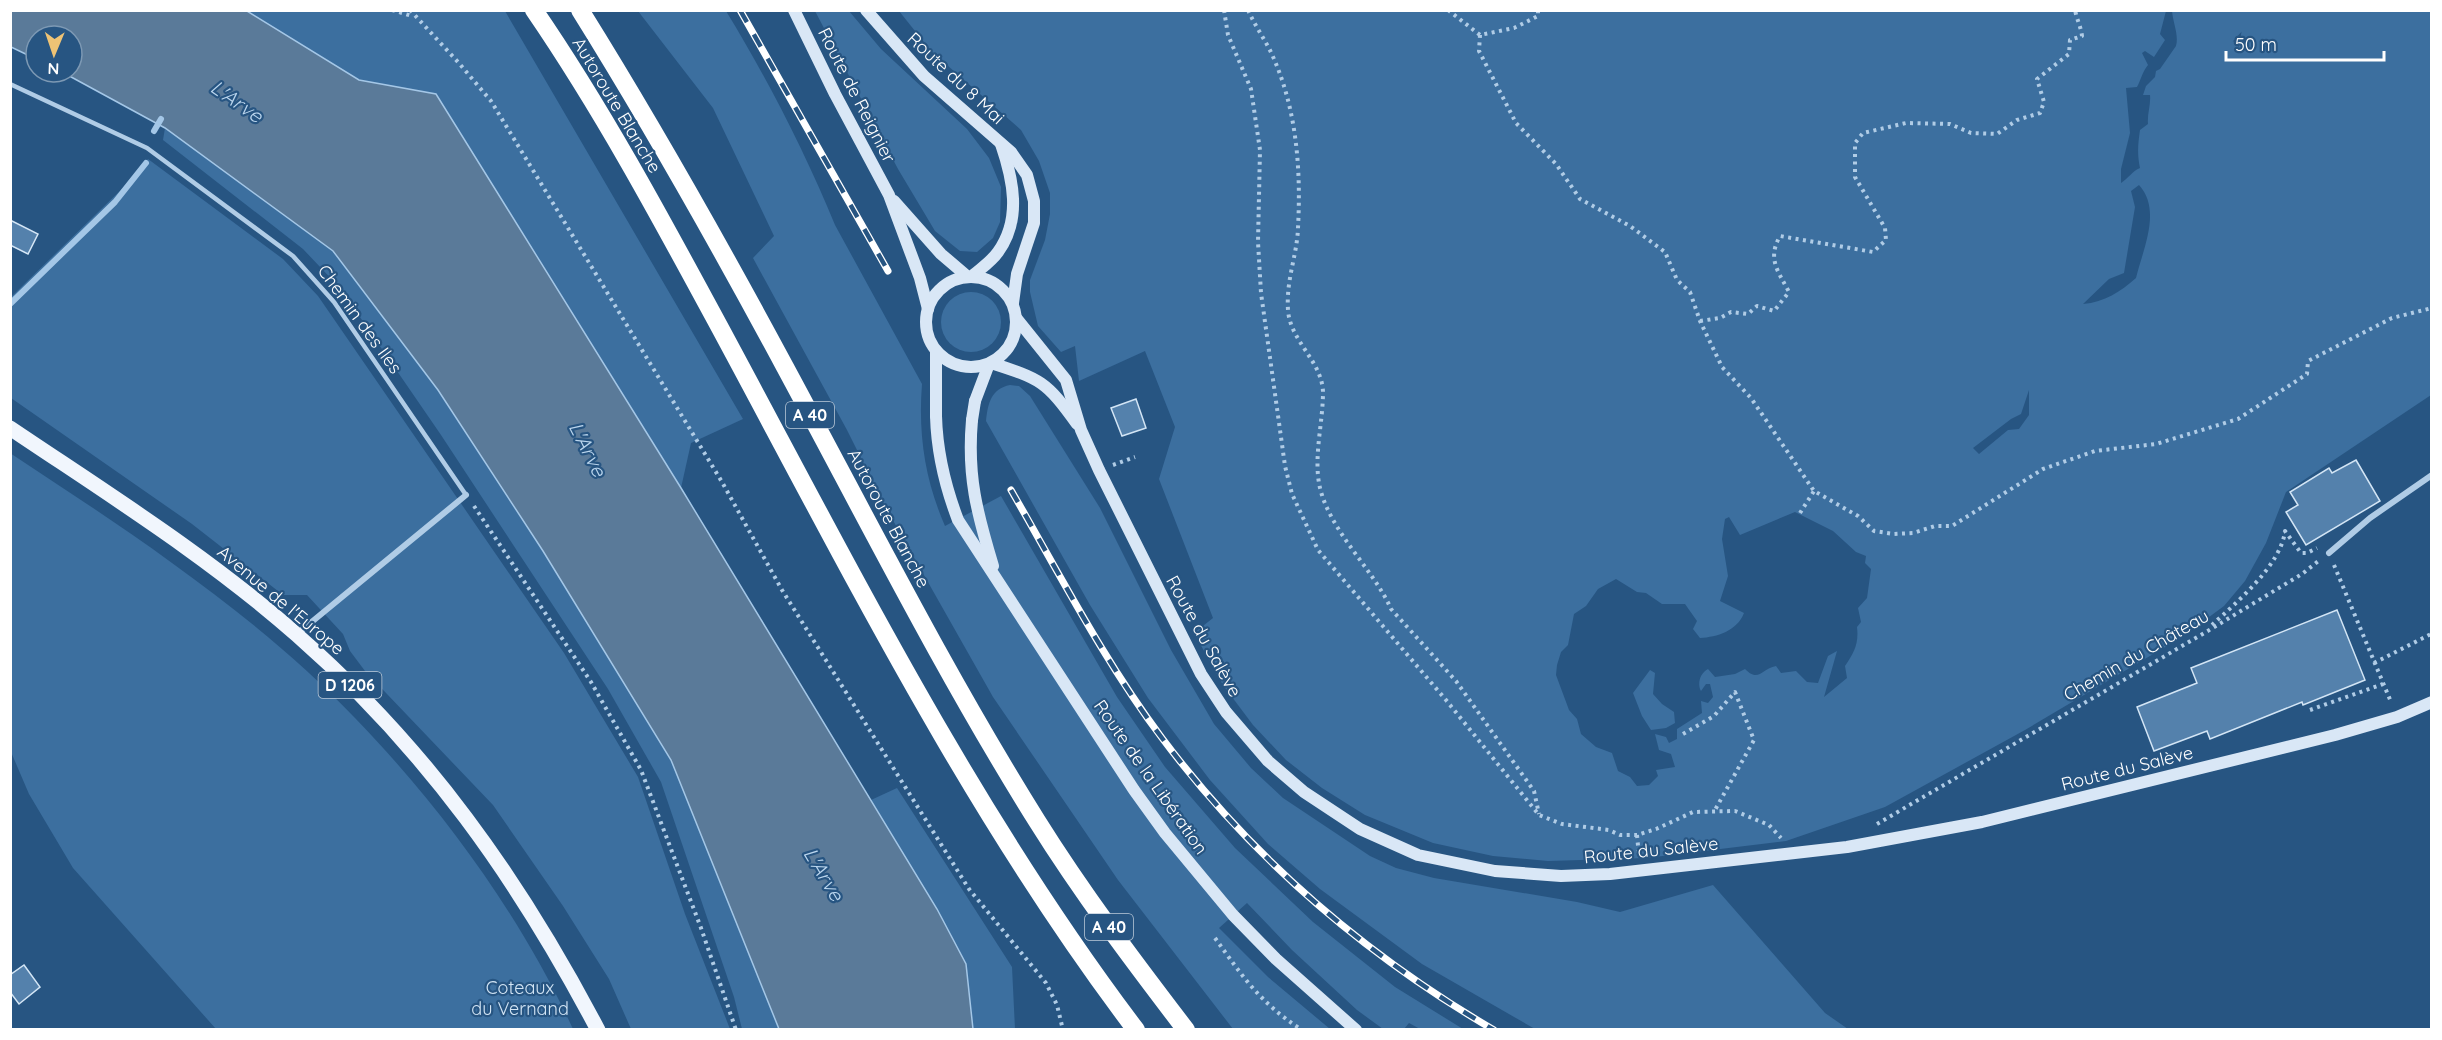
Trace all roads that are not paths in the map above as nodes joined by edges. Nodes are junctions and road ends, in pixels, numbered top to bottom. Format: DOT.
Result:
graph roads {
  1 [pos="534,10"];
  2 [pos="580,10"];
  3 [pos="794,10"];
  4 [pos="866,10"];
  5 [pos="10,84"];
  6 [pos="1000,143"];
  7 [pos="889,195"];
  8 [pos="970,277"];
  9 [pos="1013,303"];
  10 [pos="927,312"];
  11 [pos="1017,319"];
  12 [pos="936,351"];
  13 [pos="990,364"];
  14 [pos="10,428"];
  15 [pos="1081,430"];
  16 [pos="2432,475"];
  17 [pos="466,495"];
  18 [pos="2329,553"];
  19 [pos="995,573"];
  20 [pos="296,634"];
  21 [pos="2432,702"];
  22 [pos="598,1029"];
  23 [pos="1136,1029"];
  24 [pos="1186,1029"];
  25 [pos="1356,1029"];
  1 -- 23 [label="highway, Autoroute Blanche / A 40"];
  2 -- 24 [label="highway, Autoroute Blanche / A 40"];
  3 -- 7 [label="main road, Route de Reignier"];
  4 -- 6 [label="main road, Route du 8 Mai"];
  5 -- 17 [label="lane, Chemin des Iles"];
  6 -- 8 [label="main road, Route du 8 Mai"];
  6 -- 9 [label="main road, Route du 8 Mai"];
  7 -- 8 [label="main road, Route de Reignier"];
  7 -- 10 [label="main road, Route de Reignier"];
  8 -- 9 [label="main road"];
  8 -- 10 [label="main road"];
  9 -- 11 [label="main road"];
  10 -- 12 [label="main road"];
  11 -- 13 [label="main road"];
  11 -- 15 [label="main road, Route du Salève"];
  12 -- 13 [label="main road"];
  12 -- 19 [label="main road, Route de la Libération, bridge"];
  13 -- 15 [label="main road, Route du Salève"];
  13 -- 19 [label="main road, Route de la Libération, bridge"];
  14 -- 20 [label="main road, Avenue de l'Europe / D 1206"];
  15 -- 21 [label="main road, Route du Salève"];
  16 -- 18 [label="street"];
  17 -- 20 [label="street"];
  19 -- 25 [label="main road, Route de la Libération"];
  20 -- 22 [label="main road, Avenue de l'Europe / D 1206"];
}
